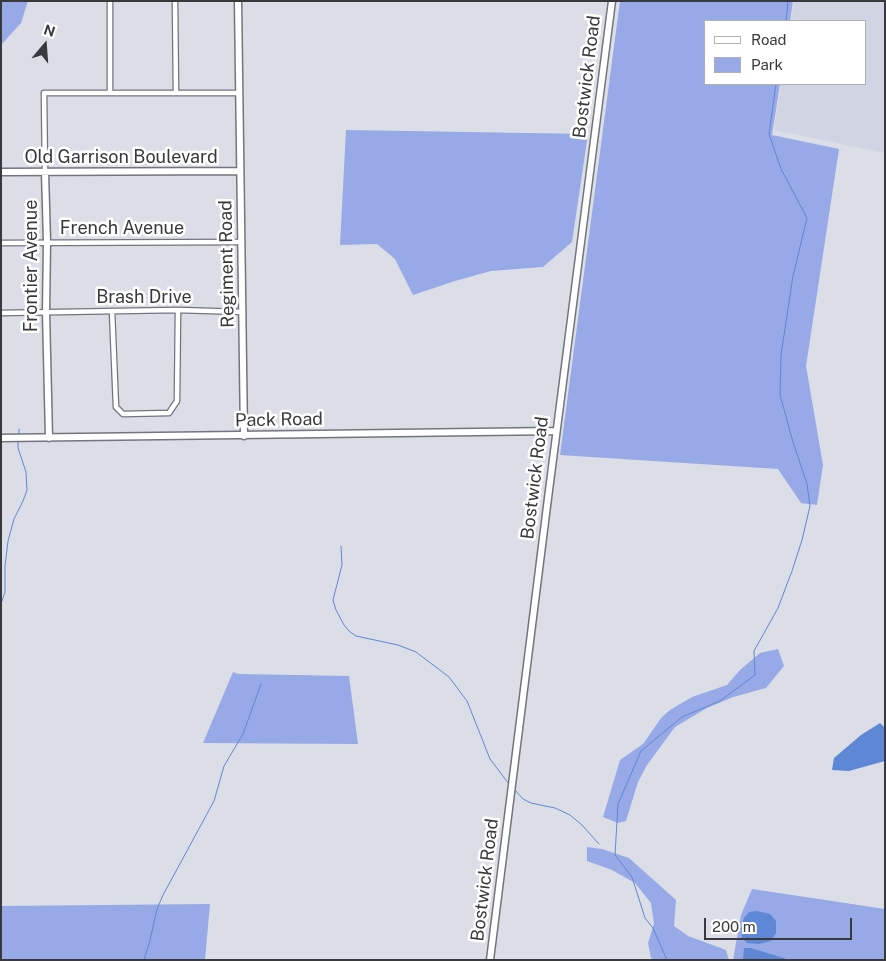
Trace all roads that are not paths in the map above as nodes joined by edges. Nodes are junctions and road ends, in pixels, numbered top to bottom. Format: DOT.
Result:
graph roads {
  1 [pos="110,1"];
  2 [pos="175,1"];
  3 [pos="238,1"];
  4 [pos="612,1"];
  5 [pos="239,92"];
  6 [pos="110,93"];
  7 [pos="176,93"];
  8 [pos="240,171"];
  9 [pos="1,172"];
  10 [pos="45,172"];
  11 [pos="47,242"];
  12 [pos="242,242"];
  13 [pos="1,243"];
  14 [pos="178,310"];
  15 [pos="112,311"];
  16 [pos="46,312"];
  17 [pos="243,312"];
  18 [pos="1,313"];
  19 [pos="556,431"];
  20 [pos="244,436"];
  21 [pos="1,438"];
  22 [pos="49,438"];
  23 [pos="490,960"];
  1 -- 6 [label="street"];
  2 -- 7 [label="street"];
  3 -- 5 [label="street, Regiment Road"];
  4 -- 19 [label="street, Bostwick Road"];
  5 -- 7 [label="street"];
  5 -- 8 [label="street, Regiment Road"];
  6 -- 7 [label="street"];
  6 -- 10 [label="street, Frontier Avenue"];
  8 -- 10 [label="street, Old Garrison Boulevard"];
  8 -- 12 [label="street, Regiment Road"];
  9 -- 10 [label="street, Old Garrison Boulevard"];
  10 -- 11 [label="street, Frontier Avenue"];
  11 -- 12 [label="street, French Avenue"];
  11 -- 13 [label="street, French Avenue"];
  11 -- 16 [label="street, Frontier Avenue"];
  12 -- 17 [label="street, Regiment Road"];
  14 -- 15 [label="street, Brash Drive"];
  14 -- 15 [label="street"];
  14 -- 17 [label="street, Brash Drive"];
  15 -- 16 [label="street, Brash Drive"];
  16 -- 18 [label="street, Brash Drive"];
  16 -- 22 [label="street, Frontier Avenue"];
  17 -- 20 [label="street, Regiment Road"];
  19 -- 20 [label="street, Pack Road"];
  19 -- 23 [label="street, Bostwick Road"];
  20 -- 22 [label="street, Pack Road"];
  21 -- 22 [label="street, Pack Road"];
}
